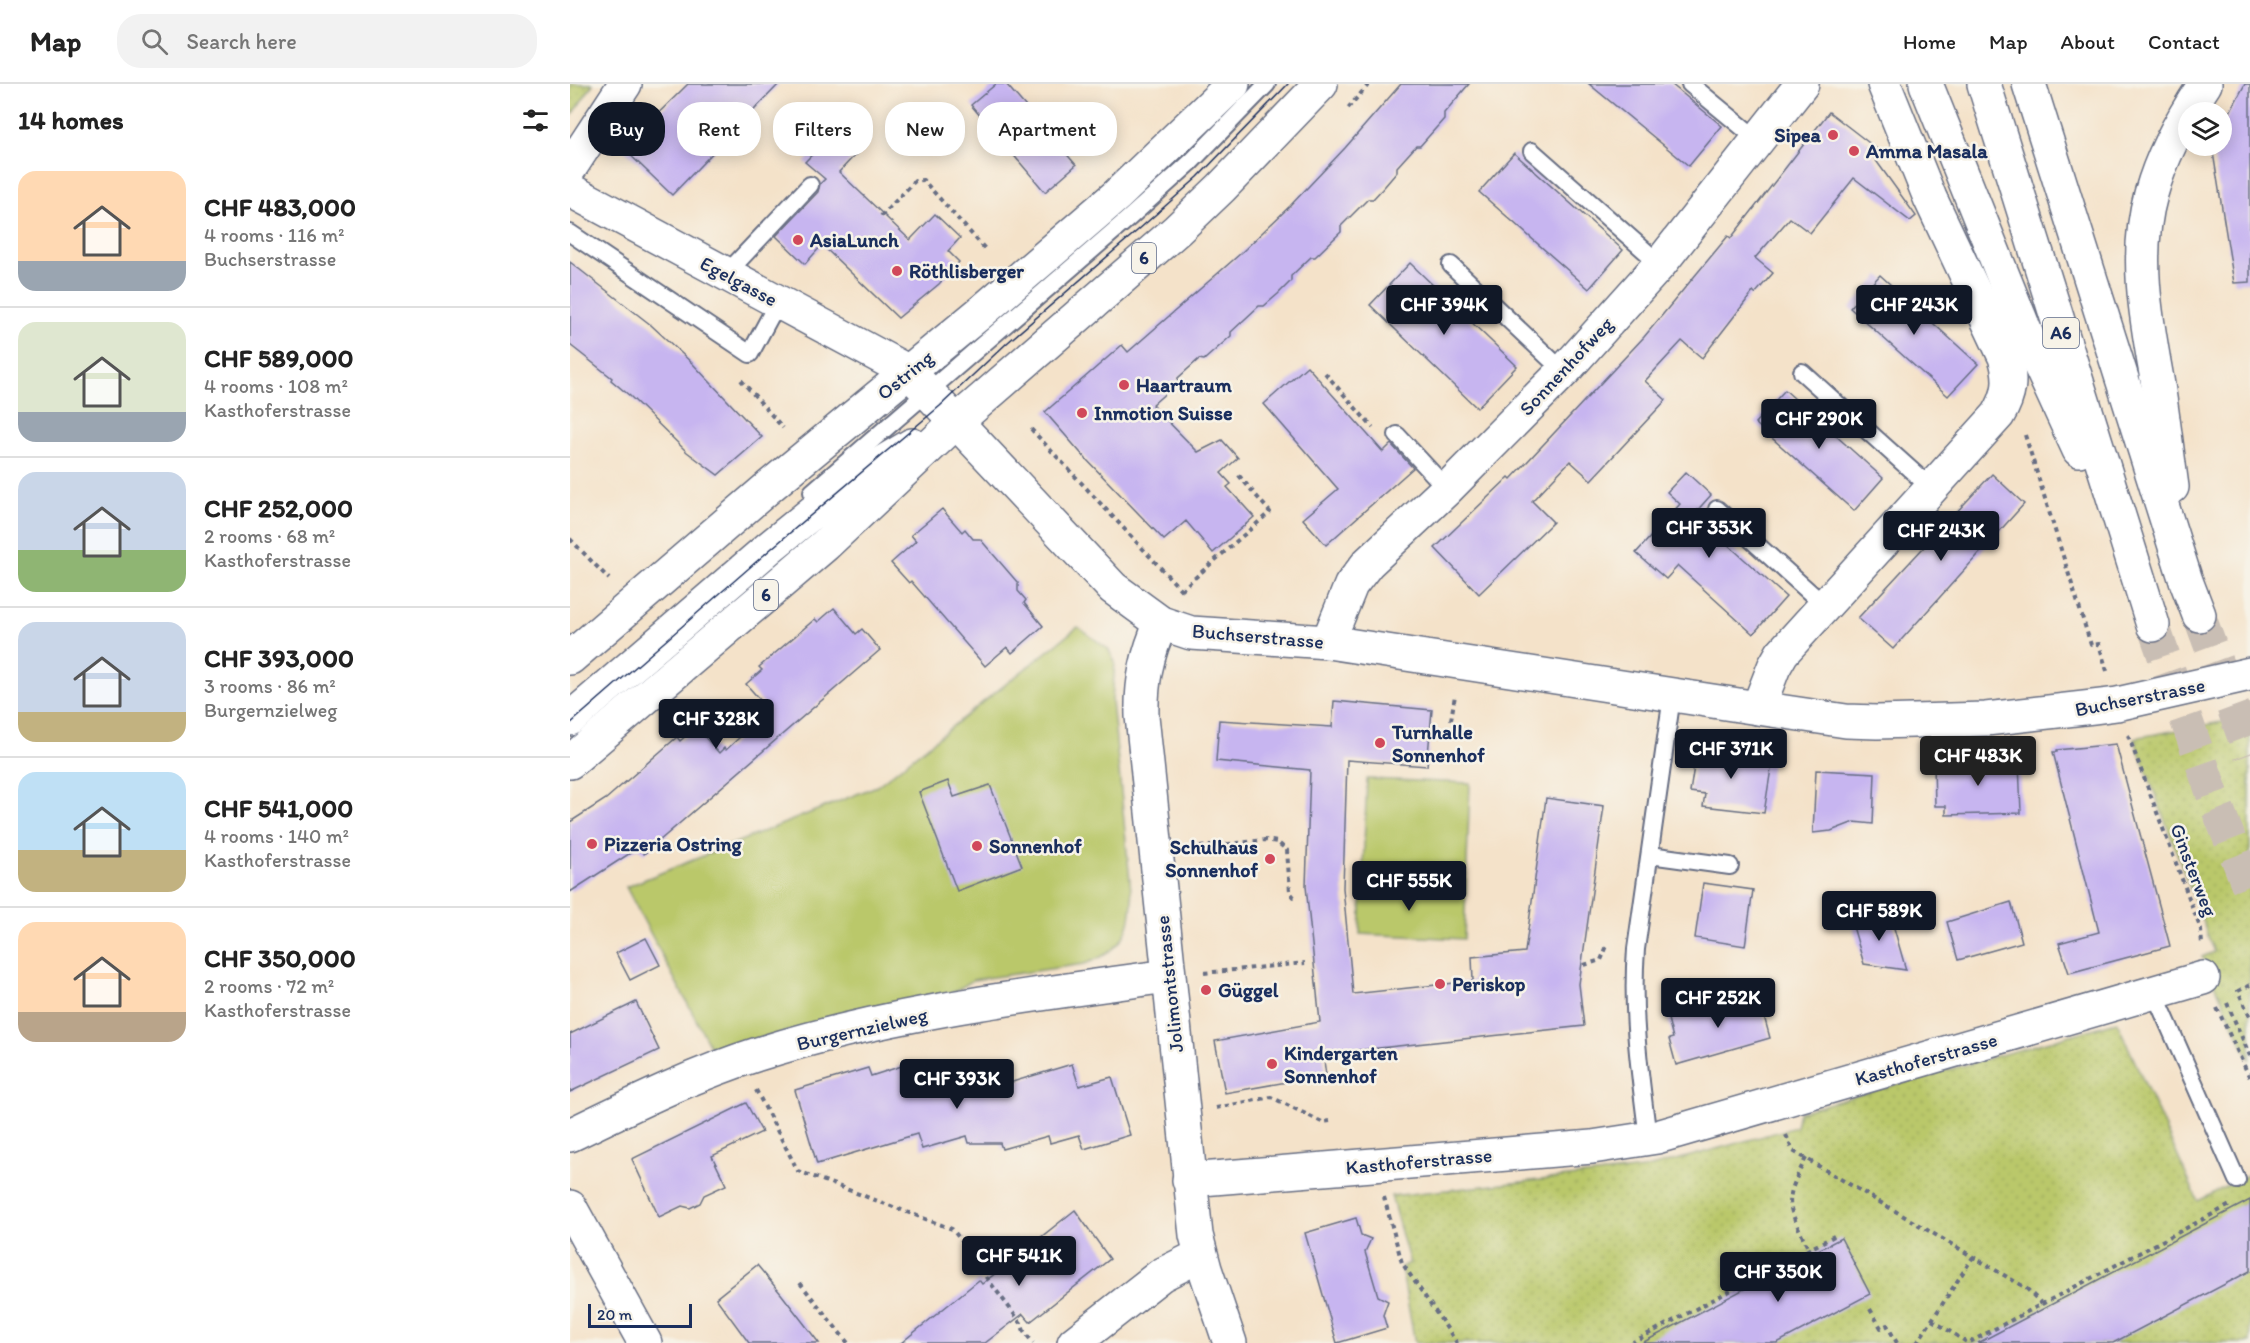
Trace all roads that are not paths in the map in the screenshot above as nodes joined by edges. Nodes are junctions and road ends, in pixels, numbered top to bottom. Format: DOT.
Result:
graph roads {
  1 [pos="625,84"];
  2 [pos="1233,84"];
  3 [pos="1266,84"];
  4 [pos="1321,84"];
  5 [pos="1690,84"];
  6 [pos="1802,84"];
  7 [pos="1884,84"];
  8 [pos="1926,84"];
  9 [pos="1984,84"];
  10 [pos="2029,84"];
  11 [pos="2205,84"];
  12 [pos="1758,140"];
  13 [pos="1532,151"];
  14 [pos="570,168"];
  15 [pos="810,185"];
  16 [pos="570,189"];
  17 [pos="570,233"];
  18 [pos="1660,264"];
  19 [pos="1450,265"];
  20 [pos="726,274"];
  21 [pos="778,302"];
  22 [pos="1563,372"];
  23 [pos="1802,372"];
  24 [pos="918,382"];
  25 [pos="956,422"];
  26 [pos="1397,435"];
  27 [pos="1931,488"];
  28 [pos="1447,489"];
  29 [pos="1717,509"];
  30 [pos="2186,580"];
  31 [pos="2139,582"];
  32 [pos="1824,605"];
  33 [pos="2199,615"];
  34 [pos="1161,623"];
  35 [pos="2152,624"];
  36 [pos="1328,642"];
  37 [pos="570,658"];
  38 [pos="2250,674"];
  39 [pos="1672,696"];
  40 [pos="570,702"];
  41 [pos="1758,708"];
  42 [pos="570,719"];
  43 [pos="570,762"];
  44 [pos="1650,855"];
  45 [pos="1730,866"];
  46 [pos="1168,976"];
  47 [pos="2208,989"];
  48 [pos="2154,992"];
  49 [pos="570,1135"];
  50 [pos="1648,1138"];
  51 [pos="1189,1180"];
  52 [pos="2237,1180"];
  53 [pos="570,1207"];
  54 [pos="1201,1255"];
  55 [pos="645,1343"];
  56 [pos="1074,1343"];
  57 [pos="1230,1343"];
  1 -- 14 [label="main road"];
  2 -- 24 [label="main road, Ostring"];
  3 -- 24 [label="lane"];
  4 -- 25 [label="main road, 6"];
  5 -- 12 [label="lane"];
  6 -- 12 [label="main road, Sonnenhofweg"];
  7 -- 27 [label="main road"];
  8 -- 31 [label="main road"];
  9 -- 31 [label="main road, A6"];
  10 -- 30 [label="main road, A6"];
  11 -- 30 [label="main road"];
  12 -- 18 [label="main road, Sonnenhofweg"];
  13 -- 18 [label="lane"];
  15 -- 20 [label="lane"];
  16 -- 20 [label="main road, Egelgasse"];
  17 -- 21 [label="lane"];
  18 -- 22 [label="main road, Sonnenhofweg"];
  19 -- 22 [label="lane"];
  20 -- 21 [label="main road, Egelgasse"];
  21 -- 24 [label="main road, Egelgasse"];
  22 -- 28 [label="main road, Sonnenhofweg"];
  23 -- 27 [label="lane"];
  24 -- 25 [label="main road, Buchserstrasse"];
  24 -- 37 [label="main road, Ostring"];
  24 -- 40 [label="lane"];
  25 -- 34 [label="main road, Buchserstrasse"];
  25 -- 42 [label="main road, 6"];
  25 -- 43 [label="main road, 6"];
  26 -- 28 [label="lane"];
  27 -- 32 [label="main road"];
  28 -- 36 [label="main road, Sonnenhofweg"];
  29 -- 32 [label="lane"];
  30 -- 33 [label="main road, A6"];
  31 -- 35 [label="main road, A6"];
  32 -- 41 [label="main road"];
  34 -- 36 [label="main road, Buchserstrasse"];
  34 -- 46 [label="main road, Jolimontstrasse"];
  36 -- 39 [label="main road, Buchserstrasse"];
  38 -- 41 [label="main road, Buchserstrasse"];
  39 -- 41 [label="main road, Buchserstrasse"];
  39 -- 44 [label="lane"];
  44 -- 45 [label="lane"];
  44 -- 50 [label="lane"];
  46 -- 49 [label="main road, Burgernzielweg"];
  46 -- 51 [label="main road, Jolimontstrasse"];
  47 -- 48 [label="main road, Kasthoferstrasse"];
  48 -- 50 [label="main road, Kasthoferstrasse"];
  48 -- 52 [label="lane"];
  50 -- 51 [label="main road, Kasthoferstrasse"];
  51 -- 54 [label="main road, Jolimontstrasse"];
  53 -- 55 [label="main road"];
  54 -- 56 [label="main road"];
  54 -- 57 [label="main road, Jolimontstrasse"];
}
